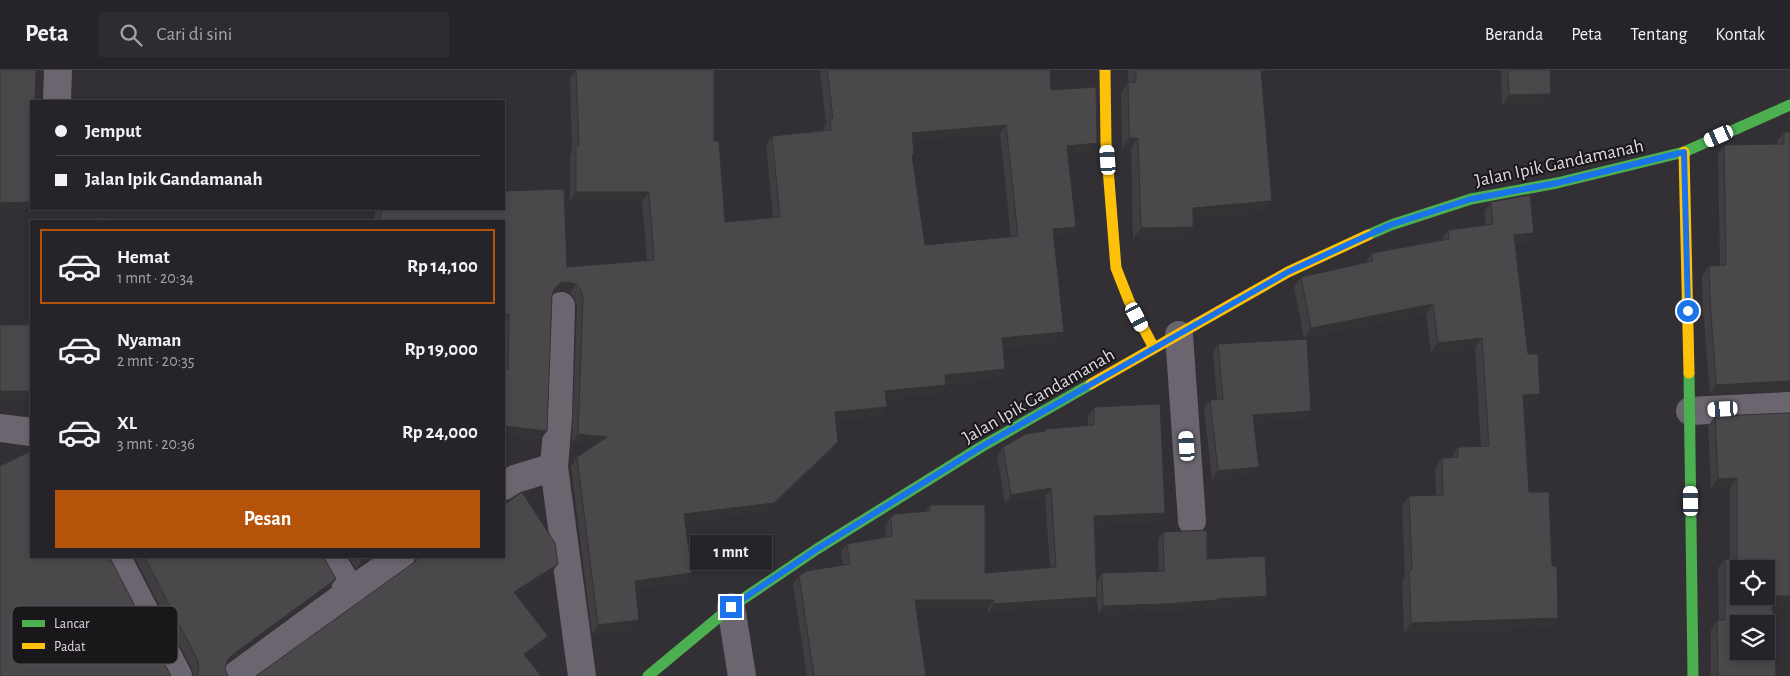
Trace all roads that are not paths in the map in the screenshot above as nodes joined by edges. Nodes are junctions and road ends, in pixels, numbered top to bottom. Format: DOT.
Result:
graph roads {
  1 [pos="58,70"];
  2 [pos="1105,70"];
  3 [pos="57,100"];
  4 [pos="1790,105"];
  5 [pos="1684,152"];
  6 [pos="561,306"];
  7 [pos="1180,335"];
  8 [pos="1154,348"];
  9 [pos="1790,406"];
  10 [pos="1690,411"];
  11 [pos="0,428"];
  12 [pos="30,432"];
  13 [pos="554,468"];
  14 [pos="505,485"];
  15 [pos="1192,521"];
  16 [pos="117,558"];
  17 [pos="331,558"];
  18 [pos="398,558"];
  19 [pos="351,591"];
  20 [pos="142,606"];
  21 [pos="731,607"];
  22 [pos="172,664"];
  23 [pos="178,676"];
  24 [pos="235,676"];
  25 [pos="582,676"];
  26 [pos="648,676"];
  27 [pos="742,676"];
  28 [pos="1693,676"];
  1 -- 3 [label="street"];
  2 -- 8 [label="street"];
  4 -- 5 [label="street, Jalan Ipik Gandamanah"];
  5 -- 7 [label="street, Jalan Ipik Gandamanah"];
  5 -- 10 [label="street"];
  6 -- 13 [label="street"];
  7 -- 8 [label="street, Jalan Ipik Gandamanah"];
  7 -- 15 [label="street"];
  8 -- 21 [label="street, Jalan Ipik Gandamanah"];
  9 -- 10 [label="street"];
  10 -- 28 [label="street"];
  11 -- 12 [label="street"];
  13 -- 14 [label="street"];
  13 -- 25 [label="street"];
  16 -- 20 [label="street"];
  17 -- 19 [label="street"];
  18 -- 19 [label="street"];
  19 -- 24 [label="street"];
  21 -- 26 [label="street, Jalan Ipik Gandamanah"];
  21 -- 27 [label="street"];
  22 -- 23 [label="street"];
}
